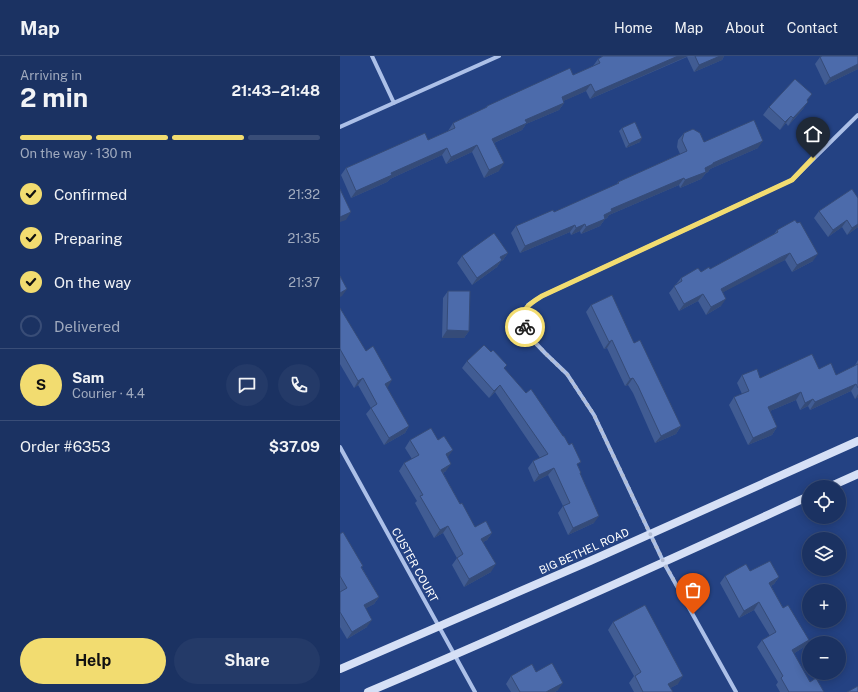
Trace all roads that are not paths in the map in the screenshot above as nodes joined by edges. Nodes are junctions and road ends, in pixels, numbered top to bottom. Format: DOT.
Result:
graph roads {
  1 [pos="372,56"];
  2 [pos="499,56"];
  3 [pos="394,103"];
  4 [pos="858,114"];
  5 [pos="340,127"];
  6 [pos="858,441"];
  7 [pos="340,446"];
  8 [pos="858,474"];
  9 [pos="845,480"];
  10 [pos="802,499"];
  11 [pos="651,534"];
  12 [pos="664,563"];
  13 [pos="438,627"];
  14 [pos="454,656"];
  15 [pos="340,669"];
  16 [pos="368,692"];
  17 [pos="475,692"];
  18 [pos="736,692"];
  1 -- 3 [label="street"];
  2 -- 3 [label="street"];
  3 -- 5 [label="street"];
  4 -- 11 [label="street"];
  6 -- 11 [label="main road, BIG BETHEL ROAD"];
  7 -- 13 [label="street, CUSTER COURT"];
  8 -- 9 [label="main road"];
  10 -- 12 [label="main road"];
  11 -- 12 [label="street"];
  11 -- 13 [label="main road, BIG BETHEL ROAD"];
  12 -- 14 [label="main road"];
  12 -- 18 [label="street"];
  13 -- 14 [label="street, CUSTER COURT"];
  13 -- 15 [label="main road, BIG BETHEL ROAD"];
  14 -- 16 [label="main road"];
  14 -- 17 [label="street, CUSTER COURT"];
}
